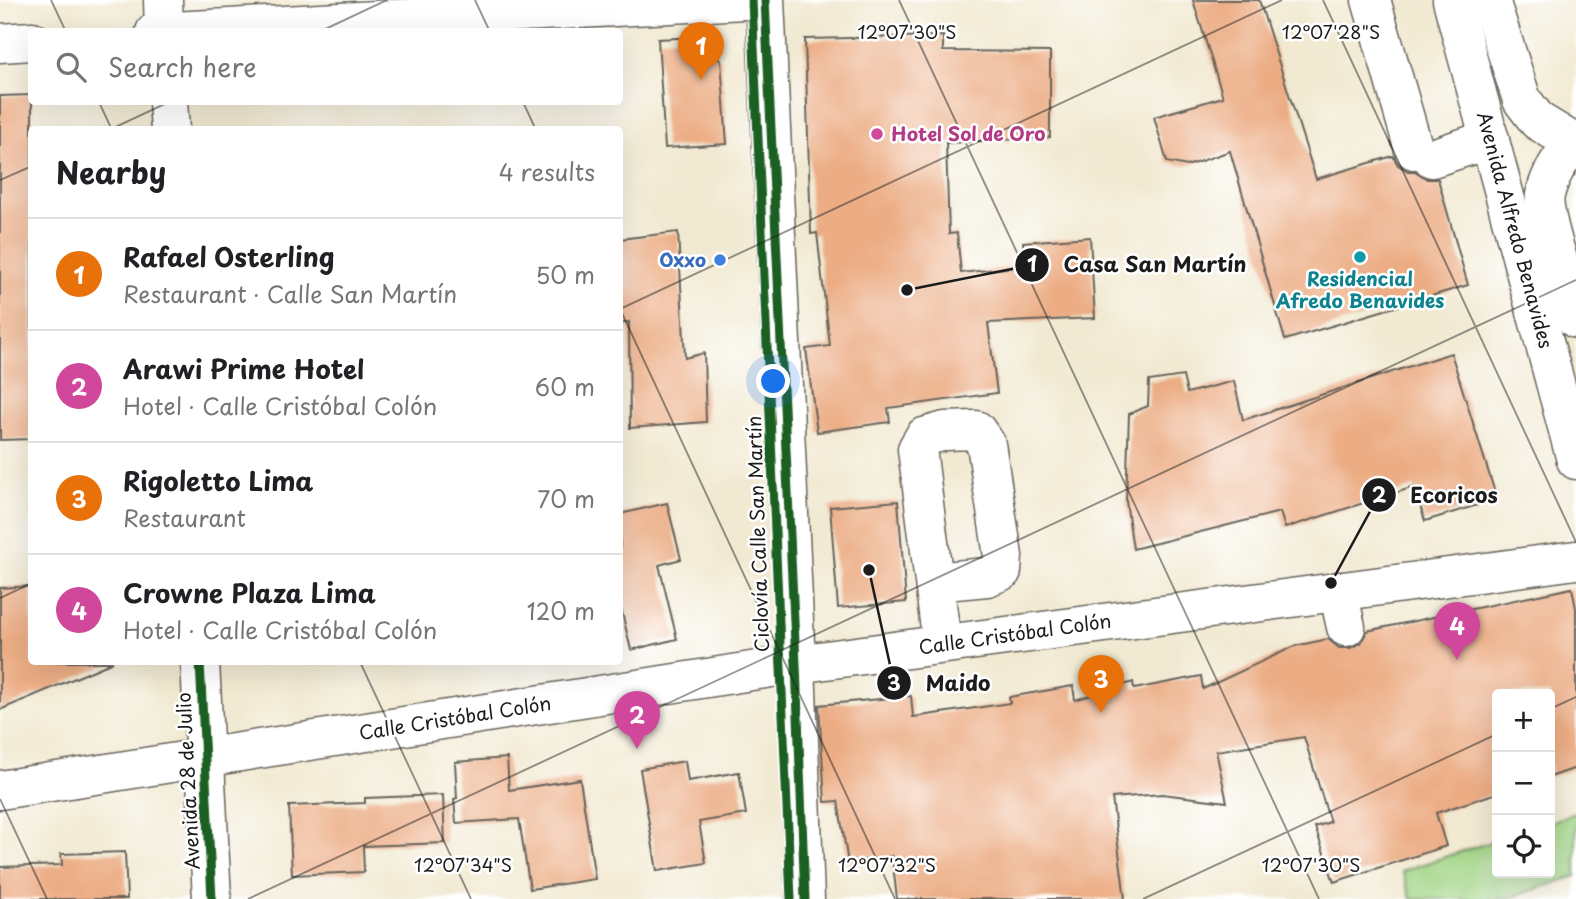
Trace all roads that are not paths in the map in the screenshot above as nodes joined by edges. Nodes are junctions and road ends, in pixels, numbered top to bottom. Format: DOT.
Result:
graph roads {
  1 [pos="163,0"];
  2 [pos="744,0"];
  3 [pos="765,0"];
  4 [pos="1371,0"];
  5 [pos="1452,0"];
  6 [pos="1490,0"];
  7 [pos="164,28"];
  8 [pos="220,28"];
  9 [pos="28,41"];
  10 [pos="0,43"];
  11 [pos="168,105"];
  12 [pos="170,126"];
  13 [pos="1490,138"];
  14 [pos="1575,143"];
  15 [pos="1576,318"];
  16 [pos="1576,460"];
  17 [pos="1576,559"];
  18 [pos="934,582"];
  19 [pos="943,644"];
  20 [pos="796,664"];
  21 [pos="200,665"];
  22 [pos="205,757"];
  23 [pos="0,790"];
  24 [pos="212,899"];
  25 [pos="805,899"];
  1 -- 7 [label="street"];
  2 -- 8 [label="street"];
  3 -- 20 [label="street"];
  4 -- 13 [label="street"];
  5 -- 13 [label="street, Avenida Alfredo Benavides"];
  6 -- 14 [label="street, Avenida Alfredo Benavides"];
  9 -- 10 [label="street"];
  11 -- 12 [label="street"];
  13 -- 16 [label="street, Avenida Alfredo Benavides"];
  14 -- 15 [label="street, Avenida Alfredo Benavides"];
  17 -- 19 [label="street, Calle Cristóbal Colón"];
  18 -- 19 [label="street"];
  19 -- 20 [label="street, Calle Cristóbal Colón"];
  20 -- 22 [label="street, Calle Cristóbal Colón"];
  20 -- 25 [label="street"];
  21 -- 22 [label="street, Avenida 28 de Julio"];
  22 -- 23 [label="street, Calle Cristóbal Colón"];
  22 -- 24 [label="street, Avenida 28 de Julio"];
}
